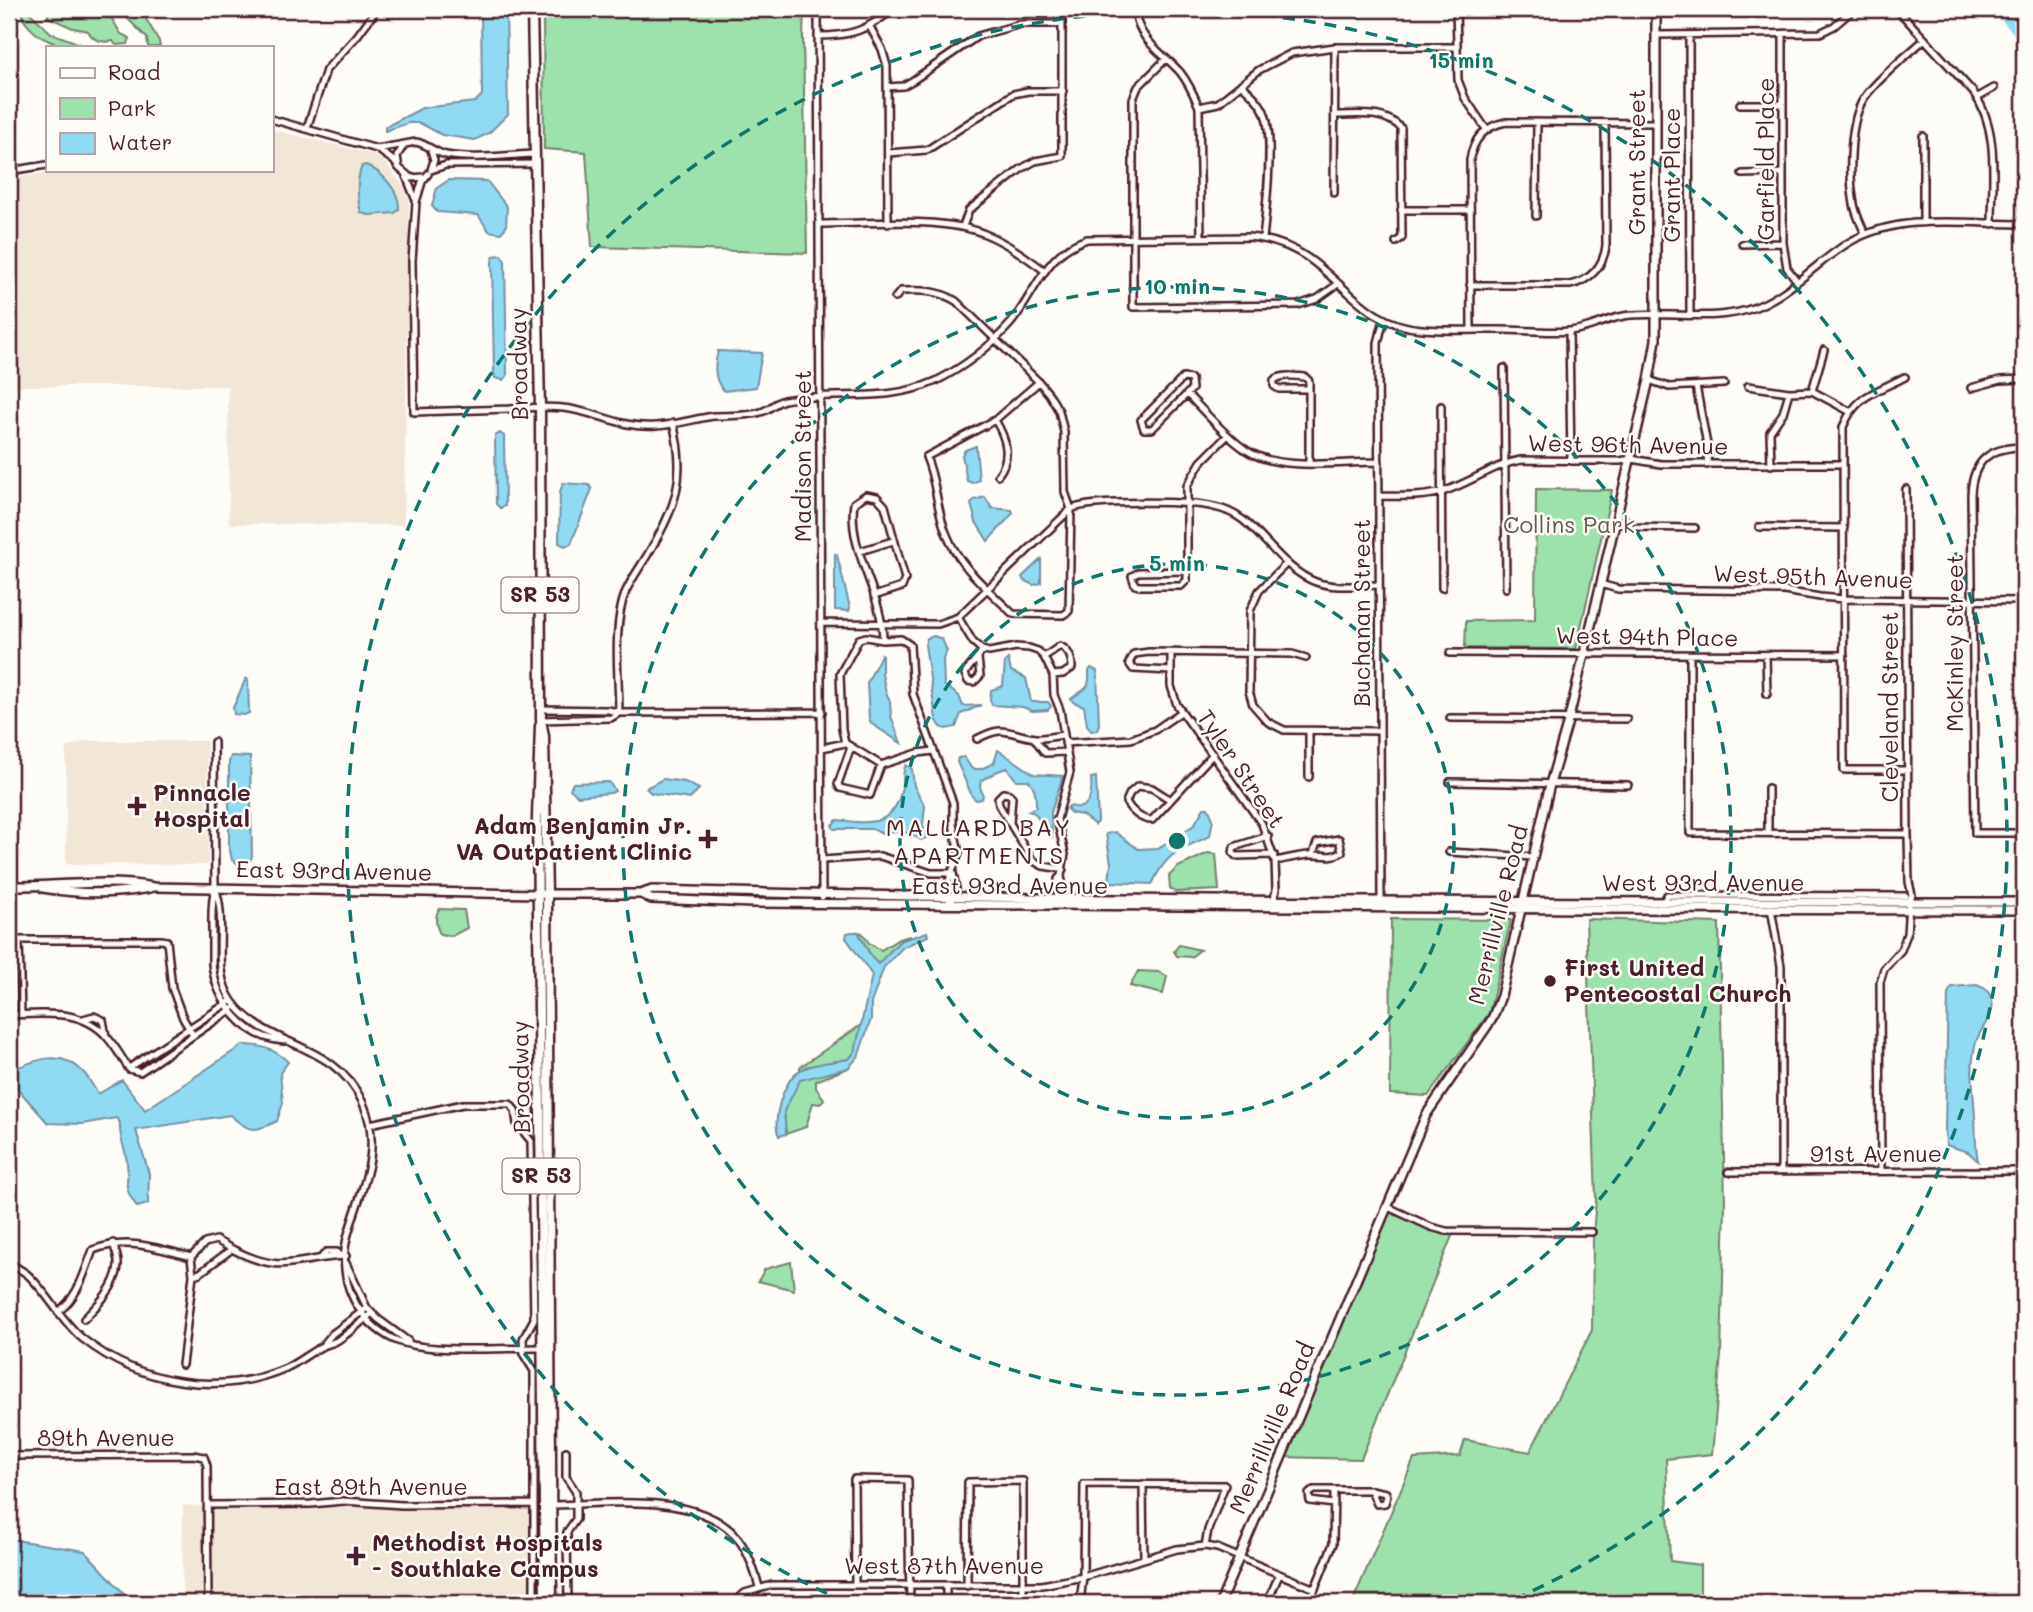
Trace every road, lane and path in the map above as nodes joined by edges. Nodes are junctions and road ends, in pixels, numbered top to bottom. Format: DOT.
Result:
graph roads {
  1 [pos="377,9"];
  2 [pos="532,9"];
  3 [pos="818,9"];
  4 [pos="894,9"];
  5 [pos="1062,9"];
  6 [pos="1135,9"];
  7 [pos="1456,9"];
  8 [pos="1656,9"];
  9 [pos="1854,9"];
  10 [pos="1897,9"];
  11 [pos="1062,24"];
  12 [pos="870,27"];
  13 [pos="1783,34"];
  14 [pos="1656,35"];
  15 [pos="1689,35"];
  16 [pos="818,36"];
  17 [pos="1925,39"];
  18 [pos="1335,47"];
  19 [pos="1457,47"];
  20 [pos="1166,59"];
  21 [pos="1241,84"];
  22 [pos="887,87"];
  23 [pos="1994,88"];
  24 [pos="1063,91"];
  25 [pos="1978,97"];
  26 [pos="1740,104"];
  27 [pos="1783,104"];
  28 [pos="1199,107"];
  29 [pos="1335,115"];
  30 [pos="273,120"];
  31 [pos="1537,122"];
  32 [pos="1605,123"];
  33 [pos="1657,123"];
  34 [pos="307,128"];
  35 [pos="1486,130"];
  36 [pos="1923,136"];
  37 [pos="404,145"];
  38 [pos="377,149"];
  39 [pos="431,150"];
  40 [pos="888,153"];
  41 [pos="534,154"];
  42 [pos="535,164"];
  43 [pos="46,165"];
  44 [pos="398,168"];
  45 [pos="9,171"];
  46 [pos="429,172"];
  47 [pos="1783,173"];
  48 [pos="1742,174"];
  49 [pos="406,176"];
  50 [pos="1334,193"];
  51 [pos="416,202"];
  52 [pos="1401,210"];
  53 [pos="1470,210"];
  54 [pos="1536,216"];
  55 [pos="888,223"];
  56 [pos="1923,223"];
  57 [pos="819,224"];
  58 [pos="1992,224"];
  59 [pos="2024,224"];
  60 [pos="963,226"];
  61 [pos="1865,234"];
  62 [pos="1133,238"];
  63 [pos="1200,238"];
  64 [pos="1263,239"];
  65 [pos="1395,242"];
  66 [pos="1783,243"];
  67 [pos="1742,244"];
  68 [pos="1045,271"];
  69 [pos="1797,281"];
  70 [pos="1338,284"];
  71 [pos="1470,285"];
  72 [pos="895,298"];
  73 [pos="1657,314"];
  74 [pos="1690,314"];
  75 [pos="1384,319"];
  76 [pos="1471,330"];
  77 [pos="1569,331"];
  78 [pos="995,339"];
  79 [pos="1824,350"];
  80 [pos="1504,368"];
  81 [pos="1905,377"];
  82 [pos="2024,379"];
  83 [pos="1649,380"];
  84 [pos="1039,382"];
  85 [pos="1724,384"];
  86 [pos="1696,386"];
  87 [pos="1748,386"];
  88 [pos="1971,388"];
  89 [pos="1309,389"];
  90 [pos="1812,391"];
  91 [pos="1789,392"];
  92 [pos="1187,394"];
  93 [pos="820,398"];
  94 [pos="1441,406"];
  95 [pos="540,408"];
  96 [pos="1849,411"];
  97 [pos="995,420"];
  98 [pos="673,423"];
  99 [pos="1228,435"];
  100 [pos="2024,447"];
  101 [pos="1631,459"];
  102 [pos="1571,461"];
  103 [pos="1378,462"];
  104 [pos="1309,463"];
  105 [pos="1506,463"];
  106 [pos="1842,464"];
  107 [pos="1707,465"];
  108 [pos="1771,465"];
  109 [pos="998,475"];
  110 [pos="1906,489"];
  111 [pos="1442,492"];
  112 [pos="1379,496"];
  113 [pos="1186,504"];
  114 [pos="1071,509"];
  115 [pos="1615,521"];
  116 [pos="1759,527"];
  117 [pos="1695,528"];
  118 [pos="1844,528"];
  119 [pos="893,541"];
  120 [pos="860,551"];
  121 [pos="1287,563"];
  122 [pos="1186,571"];
  123 [pos="1600,584"];
  124 [pos="1380,585"];
  125 [pos="1442,588"];
  126 [pos="1506,588"];
  127 [pos="989,590"];
  128 [pos="874,596"];
  129 [pos="1907,598"];
  130 [pos="1844,599"];
  131 [pos="2024,601"];
  132 [pos="1973,602"];
  133 [pos="958,617"];
  134 [pos="883,622"];
  135 [pos="822,623"];
  136 [pos="883,639"];
  137 [pos="982,650"];
  138 [pos="1171,653"];
  139 [pos="1450,653"];
  140 [pos="1249,654"];
  141 [pos="1583,654"];
  142 [pos="1690,655"];
  143 [pos="1766,655"];
  144 [pos="1844,655"];
  145 [pos="1044,657"];
  146 [pos="1306,658"];
  147 [pos="978,659"];
  148 [pos="1171,671"];
  149 [pos="1053,678"];
  150 [pos="1767,694"];
  151 [pos="541,709"];
  152 [pos="822,712"];
  153 [pos="1181,712"];
  154 [pos="619,713"];
  155 [pos="1450,718"];
  156 [pos="1569,718"];
  157 [pos="1627,719"];
  158 [pos="541,720"];
  159 [pos="1380,731"];
  160 [pos="1308,732"];
  161 [pos="1063,735"];
  162 [pos="977,738"];
  163 [pos="1034,738"];
  164 [pos="214,742"];
  165 [pos="845,743"];
  166 [pos="1065,743"];
  167 [pos="852,747"];
  168 [pos="822,748"];
  169 [pos="933,751"];
  170 [pos="1067,752"];
  171 [pos="1213,754"];
  172 [pos="881,765"];
  173 [pos="1908,770"];
  174 [pos="1309,777"];
  175 [pos="1450,782"];
  176 [pos="1550,784"];
  177 [pos="1629,785"];
  178 [pos="1768,788"];
  179 [pos="1169,799"];
  180 [pos="1010,823"];
  181 [pos="1768,833"];
  182 [pos="1908,834"];
  183 [pos="2024,834"];
  184 [pos="1268,836"];
  185 [pos="1449,852"];
  186 [pos="1313,854"];
  187 [pos="1534,857"];
  188 [pos="1274,858"];
  189 [pos="822,860"];
  190 [pos="953,873"];
  191 [pos="1062,873"];
  192 [pos="9,886"];
  193 [pos="215,888"];
  194 [pos="543,894"];
  195 [pos="822,899"];
  196 [pos="952,900"];
  197 [pos="1059,900"];
  198 [pos="1907,902"];
  199 [pos="2024,902"];
  200 [pos="1273,903"];
  201 [pos="1381,904"];
  202 [pos="1522,905"];
  203 [pos="1663,905"];
  204 [pos="1771,906"];
  205 [pos="2024,910"];
  206 [pos="231,1005"];
  207 [pos="21,1014"];
  208 [pos="9,1015"];
  209 [pos="83,1019"];
  210 [pos="190,1029"];
  211 [pos="193,1035"];
  212 [pos="106,1036"];
  213 [pos="129,1069"];
  214 [pos="370,1124"];
  215 [pos="1881,1171"];
  216 [pos="2024,1171"];
  217 [pos="1728,1172"];
  218 [pos="1781,1172"];
  219 [pos="1388,1207"];
  220 [pos="1592,1232"];
  221 [pos="113,1243"];
  222 [pos="232,1249"];
  223 [pos="343,1256"];
  224 [pos="191,1257"];
  225 [pos="9,1263"];
  226 [pos="346,1263"];
  227 [pos="193,1275"];
  228 [pos="369,1310"];
  229 [pos="58,1312"];
  230 [pos="360,1312"];
  231 [pos="366,1318"];
  232 [pos="83,1319"];
  233 [pos="411,1343"];
  234 [pos="322,1347"];
  235 [pos="523,1348"];
  236 [pos="547,1348"];
  237 [pos="182,1365"];
  238 [pos="566,1451"];
  239 [pos="9,1456"];
  240 [pos="1143,1485"];
  241 [pos="1334,1490"];
  242 [pos="1371,1490"];
  243 [pos="534,1504"];
  244 [pos="551,1504"];
  245 [pos="576,1504"];
  246 [pos="1334,1504"];
  247 [pos="208,1505"];
  248 [pos="1205,1546"];
  249 [pos="1238,1556"];
  250 [pos="1144,1559"];
  251 [pos="1279,1575"];
  252 [pos="1083,1577"];
  253 [pos="855,1585"];
  254 [pos="946,1585"];
  255 [pos="910,1586"];
  256 [pos="967,1586"];
  257 [pos="1025,1586"];
  258 [pos="759,1587"];
  259 [pos="1315,1589"];
  260 [pos="208,1603"];
  261 [pos="534,1603"];
  262 [pos="545,1603"];
  263 [pos="552,1603"];
  264 [pos="568,1603"];
  265 [pos="733,1603"];
  266 [pos="910,1603"];
  267 [pos="935,1603"];
  268 [pos="1023,1603"];
  269 [pos="1080,1603"];
  270 [pos="1220,1603"];
  271 [pos="1268,1603"];
  272 [pos="1309,1603"];
  1 -- 34 [label="street"];
  2 -- 41 [label="main road, Broadway / SR 53"];
  3 -- 16 [label="street, Madison Street"];
  4 -- 12 [label="street"];
  5 -- 11 [label="street"];
  6 -- 20 [label="street"];
  7 -- 19 [label="street"];
  8 -- 14 [label="street, Grant Street"];
  9 -- 13 [label="street"];
  10 -- 17 [label="street"];
  11 -- 22 [label="street"];
  11 -- 24 [label="street"];
  12 -- 16 [label="street"];
  12 -- 22 [label="street"];
  13 -- 15 [label="street"];
  13 -- 27 [label="street, Garfield Place"];
  14 -- 15 [label="street"];
  14 -- 33 [label="street, Grant Street"];
  15 -- 74 [label="street, Grant Place"];
  16 -- 57 [label="street, Madison Street"];
  17 -- 25 [label="street"];
  17 -- 61 [label="street"];
  18 -- 19 [label="street"];
  18 -- 21 [label="street"];
  18 -- 29 [label="street"];
  19 -- 35 [label="street"];
  20 -- 28 [label="street"];
  20 -- 62 [label="street"];
  21 -- 28 [label="street"];
  21 -- 64 [label="street"];
  22 -- 40 [label="street"];
  23 -- 25 [label="street"];
  24 -- 40 [label="street"];
  24 -- 60 [label="street"];
  25 -- 58 [label="street"];
  26 -- 27 [label="street"];
  27 -- 47 [label="street, Garfield Place"];
  28 -- 63 [label="street"];
  29 -- 50 [label="street"];
  29 -- 52 [label="street"];
  30 -- 34 [label="street"];
  31 -- 32 [label="street"];
  31 -- 35 [label="street"];
  31 -- 54 [label="street"];
  32 -- 33 [label="street"];
  32 -- 71 [label="street"];
  33 -- 73 [label="street, Grant Street"];
  34 -- 38 [label="street"];
  35 -- 53 [label="street"];
  36 -- 56 [label="street"];
  37 -- 38 [label="street"];
  37 -- 39 [label="street"];
  37 -- 44 [label="street"];
  38 -- 44 [label="street"];
  39 -- 41 [label="street"];
  39 -- 46 [label="street"];
  40 -- 55 [label="street"];
  41 -- 42 [label="main road, Broadway / SR 53"];
  42 -- 46 [label="street"];
  42 -- 95 [label="main road, Broadway / SR 53"];
  43 -- 45 [label="street"];
  44 -- 49 [label="street"];
  46 -- 49 [label="street"];
  46 -- 51 [label="street"];
  47 -- 48 [label="street"];
  47 -- 66 [label="street, Garfield Place"];
  49 -- 51 [label="street"];
  51 -- 95 [label="street"];
  52 -- 53 [label="street"];
  52 -- 65 [label="street"];
  53 -- 71 [label="street"];
  55 -- 57 [label="street"];
  55 -- 60 [label="street"];
  56 -- 58 [label="street"];
  56 -- 61 [label="street"];
  57 -- 93 [label="street, Madison Street"];
  58 -- 59 [label="street"];
  60 -- 68 [label="street"];
  61 -- 69 [label="street"];
  62 -- 63 [label="street"];
  62 -- 68 [label="street"];
  62 -- 70 [label="street"];
  63 -- 64 [label="street"];
  64 -- 70 [label="street"];
  66 -- 67 [label="street"];
  66 -- 69 [label="street, Garfield Place"];
  68 -- 78 [label="street"];
  69 -- 74 [label="street"];
  70 -- 75 [label="street"];
  71 -- 76 [label="street"];
  72 -- 78 [label="street"];
  73 -- 74 [label="street"];
  73 -- 77 [label="street"];
  73 -- 83 [label="street, Merrillville Road"];
  75 -- 76 [label="street"];
  75 -- 103 [label="street, Buchanan Street"];
  76 -- 77 [label="street"];
  77 -- 102 [label="street"];
  78 -- 84 [label="street"];
  78 -- 93 [label="street"];
  79 -- 90 [label="street"];
  80 -- 105 [label="street"];
  81 -- 96 [label="street"];
  82 -- 88 [label="street"];
  83 -- 86 [label="street"];
  83 -- 101 [label="street, Merrillville Road"];
  84 -- 97 [label="street"];
  84 -- 114 [label="street"];
  85 -- 86 [label="street"];
  86 -- 107 [label="street"];
  87 -- 91 [label="street"];
  89 -- 89 [label="street"];
  89 -- 104 [label="street"];
  90 -- 91 [label="street"];
  90 -- 96 [label="street"];
  91 -- 108 [label="street"];
  92 -- 92 [label="street"];
  92 -- 99 [label="street"];
  93 -- 98 [label="street"];
  93 -- 135 [label="street, Madison Street"];
  94 -- 111 [label="street"];
  95 -- 98 [label="street"];
  95 -- 151 [label="main road, Broadway / SR 53"];
  96 -- 106 [label="street"];
  97 -- 109 [label="street"];
  97 -- 127 [label="street"];
  98 -- 154 [label="street"];
  99 -- 104 [label="street"];
  99 -- 113 [label="street"];
  100 -- 132 [label="street, McKinley Street"];
  101 -- 102 [label="street, West 96th Avenue"];
  101 -- 107 [label="street, West 96th Avenue"];
  101 -- 115 [label="street, Merrillville Road"];
  102 -- 105 [label="street, West 96th Avenue"];
  103 -- 104 [label="street"];
  103 -- 112 [label="street, Buchanan Street"];
  105 -- 111 [label="street, West 96th Avenue"];
  105 -- 126 [label="street"];
  106 -- 108 [label="street, West 96th Avenue"];
  106 -- 118 [label="street"];
  107 -- 108 [label="street, West 96th Avenue"];
  110 -- 129 [label="street, Cleveland Street"];
  111 -- 112 [label="street, West 96th Avenue"];
  111 -- 125 [label="street"];
  112 -- 124 [label="street, Buchanan Street"];
  113 -- 114 [label="street"];
  113 -- 121 [label="street"];
  113 -- 122 [label="street"];
  114 -- 127 [label="street"];
  114 -- 127 [label="street"];
  115 -- 117 [label="street"];
  115 -- 123 [label="street, Merrillville Road"];
  116 -- 118 [label="street"];
  118 -- 130 [label="street"];
  119 -- 120 [label="street"];
  119 -- 120 [label="street"];
  119 -- 128 [label="street"];
  120 -- 128 [label="street"];
  121 -- 124 [label="street"];
  121 -- 140 [label="street"];
  122 -- 122 [label="street"];
  123 -- 130 [label="street, West 95th Avenue"];
  123 -- 141 [label="street, Merrillville Road"];
  124 -- 159 [label="street, Buchanan Street"];
  127 -- 133 [label="street"];
  128 -- 134 [label="street"];
  129 -- 130 [label="street, West 95th Avenue"];
  129 -- 132 [label="street, West 95th Avenue"];
  129 -- 173 [label="street, Cleveland Street"];
  130 -- 144 [label="street"];
  131 -- 132 [label="street, West 95th Avenue"];
  132 -- 183 [label="street, McKinley Street"];
  133 -- 134 [label="street"];
  133 -- 137 [label="street"];
  134 -- 135 [label="street"];
  134 -- 136 [label="street"];
  135 -- 152 [label="street, Madison Street"];
  136 -- 165 [label="street"];
  136 -- 169 [label="street"];
  137 -- 145 [label="street"];
  137 -- 147 [label="street"];
  138 -- 140 [label="street"];
  138 -- 148 [label="street, Tyler Street"];
  138 -- 148 [label="street"];
  139 -- 141 [label="street, West 94th Place"];
  140 -- 146 [label="street"];
  140 -- 160 [label="street"];
  141 -- 142 [label="street, West 94th Place"];
  141 -- 156 [label="street, Merrillville Road"];
  142 -- 143 [label="street, West 94th Place"];
  142 -- 181 [label="street"];
  143 -- 144 [label="street, West 94th Place"];
  143 -- 150 [label="street"];
  144 -- 173 [label="street"];
  145 -- 149 [label="street"];
  145 -- 149 [label="street"];
  148 -- 153 [label="street, Tyler Street"];
  149 -- 161 [label="street"];
  151 -- 154 [label="street"];
  151 -- 158 [label="main road, Broadway / SR 53"];
  152 -- 154 [label="street"];
  152 -- 168 [label="street, Madison Street"];
  153 -- 166 [label="street"];
  153 -- 171 [label="street, Tyler Street"];
  154 -- 158 [label="street"];
  155 -- 156 [label="street"];
  156 -- 157 [label="street"];
  156 -- 176 [label="street, Merrillville Road"];
  158 -- 194 [label="main road, Broadway / SR 53"];
  159 -- 160 [label="street"];
  159 -- 201 [label="street, Buchanan Street"];
  160 -- 174 [label="street"];
  161 -- 163 [label="street"];
  161 -- 166 [label="street"];
  162 -- 163 [label="street"];
  163 -- 170 [label="street"];
  164 -- 193 [label="street"];
  165 -- 167 [label="street"];
  165 -- 168 [label="street"];
  166 -- 170 [label="street"];
  167 -- 172 [label="street"];
  167 -- 172 [label="street"];
  168 -- 189 [label="street, Madison Street"];
  169 -- 172 [label="street"];
  169 -- 190 [label="street"];
  170 -- 191 [label="street"];
  171 -- 179 [label="street"];
  171 -- 184 [label="street, Tyler Street"];
  173 -- 182 [label="street, Cleveland Street"];
  175 -- 176 [label="street"];
  176 -- 177 [label="street"];
  176 -- 187 [label="street, Merrillville Road"];
  178 -- 181 [label="street"];
  179 -- 179 [label="street"];
  180 -- 180 [label="street"];
  180 -- 191 [label="street"];
  181 -- 182 [label="street"];
  182 -- 198 [label="street, Cleveland Street"];
  184 -- 188 [label="street, Tyler Street"];
  184 -- 188 [label="street"];
  185 -- 187 [label="street"];
  186 -- 186 [label="street"];
  186 -- 188 [label="street"];
  187 -- 202 [label="street, Merrillville Road"];
  188 -- 200 [label="street, Tyler Street"];
  189 -- 190 [label="street"];
  189 -- 195 [label="street, Madison Street"];
  190 -- 196 [label="street"];
  191 -- 197 [label="street"];
  192 -- 193 [label="street, East 93rd Avenue"];
  193 -- 194 [label="street, East 93rd Avenue"];
  193 -- 206 [label="street"];
  194 -- 195 [label="street, East 93rd Avenue"];
  194 -- 236 [label="main road, Broadway / SR 53"];
  195 -- 196 [label="street, East 93rd Avenue"];
  196 -- 197 [label="street, East 93rd Avenue"];
  197 -- 200 [label="street, East 93rd Avenue"];
  198 -- 199 [label="street, West 93rd Avenue"];
  198 -- 203 [label="street"];
  198 -- 204 [label="street, West 93rd Avenue"];
  198 -- 205 [label="street, West 93rd Avenue"];
  198 -- 215 [label="street, Cleveland Street"];
  200 -- 201 [label="street, East 93rd Avenue"];
  201 -- 202 [label="street, West 93rd Avenue"];
  202 -- 203 [label="street, West 93rd Avenue"];
  202 -- 219 [label="street, Merrillville Road"];
  203 -- 204 [label="street, West 93rd Avenue"];
  204 -- 218 [label="street"];
  206 -- 210 [label="street"];
  206 -- 211 [label="street"];
  206 -- 214 [label="street"];
  207 -- 208 [label="street"];
  207 -- 209 [label="street"];
  207 -- 210 [label="street"];
  209 -- 212 [label="street"];
  209 -- 212 [label="street"];
  210 -- 211 [label="street"];
  210 -- 213 [label="street"];
  211 -- 213 [label="street"];
  212 -- 213 [label="street"];
  214 -- 223 [label="street"];
  214 -- 235 [label="street"];
  215 -- 216 [label="street, 91st Avenue"];
  215 -- 218 [label="street, 91st Avenue"];
  217 -- 218 [label="street, 91st Avenue"];
  219 -- 220 [label="street"];
  219 -- 249 [label="street, Merrillville Road"];
  221 -- 224 [label="street"];
  221 -- 229 [label="street"];
  221 -- 232 [label="street"];
  222 -- 223 [label="street"];
  222 -- 224 [label="street"];
  222 -- 227 [label="street"];
  223 -- 226 [label="street"];
  224 -- 227 [label="street"];
  225 -- 229 [label="street"];
  226 -- 228 [label="street"];
  226 -- 230 [label="street"];
  227 -- 237 [label="street"];
  228 -- 230 [label="street"];
  228 -- 231 [label="street"];
  228 -- 233 [label="street"];
  229 -- 234 [label="street"];
  230 -- 231 [label="street"];
  230 -- 234 [label="street"];
  231 -- 233 [label="street"];
  231 -- 234 [label="street"];
  233 -- 235 [label="street"];
  235 -- 236 [label="street"];
  235 -- 243 [label="street"];
  236 -- 244 [label="main road, Broadway / SR 53"];
  236 -- 262 [label="main road, Broadway / SR 53"];
  238 -- 245 [label="street"];
  239 -- 247 [label="street, 89th Avenue"];
  240 -- 248 [label="street"];
  240 -- 250 [label="street"];
  240 -- 252 [label="street"];
  241 -- 242 [label="street"];
  241 -- 246 [label="street"];
  241 -- 246 [label="street"];
  243 -- 247 [label="street, East 89th Avenue"];
  243 -- 261 [label="street"];
  244 -- 245 [label="street"];
  244 -- 263 [label="main road, Broadway / SR 53"];
  245 -- 258 [label="street"];
  245 -- 264 [label="street"];
  246 -- 259 [label="street"];
  247 -- 260 [label="street"];
  248 -- 249 [label="street, West 87th Avenue"];
  248 -- 250 [label="street, West 87th Avenue"];
  249 -- 251 [label="street, West 87th Avenue"];
  249 -- 270 [label="street, Merrillville Road"];
  250 -- 252 [label="street, West 87th Avenue"];
  251 -- 259 [label="street, West 87th Avenue"];
  251 -- 271 [label="street"];
  252 -- 257 [label="street, West 87th Avenue"];
  252 -- 269 [label="street"];
  253 -- 255 [label="street, West 87th Avenue"];
  253 -- 255 [label="street"];
  253 -- 258 [label="street, West 87th Avenue"];
  254 -- 255 [label="street, West 87th Avenue"];
  254 -- 256 [label="street, West 87th Avenue"];
  254 -- 267 [label="street"];
  255 -- 266 [label="street"];
  256 -- 257 [label="street, West 87th Avenue"];
  256 -- 257 [label="street"];
  257 -- 268 [label="street"];
  258 -- 265 [label="street, West 87th Avenue"];
  259 -- 272 [label="street"];
}
